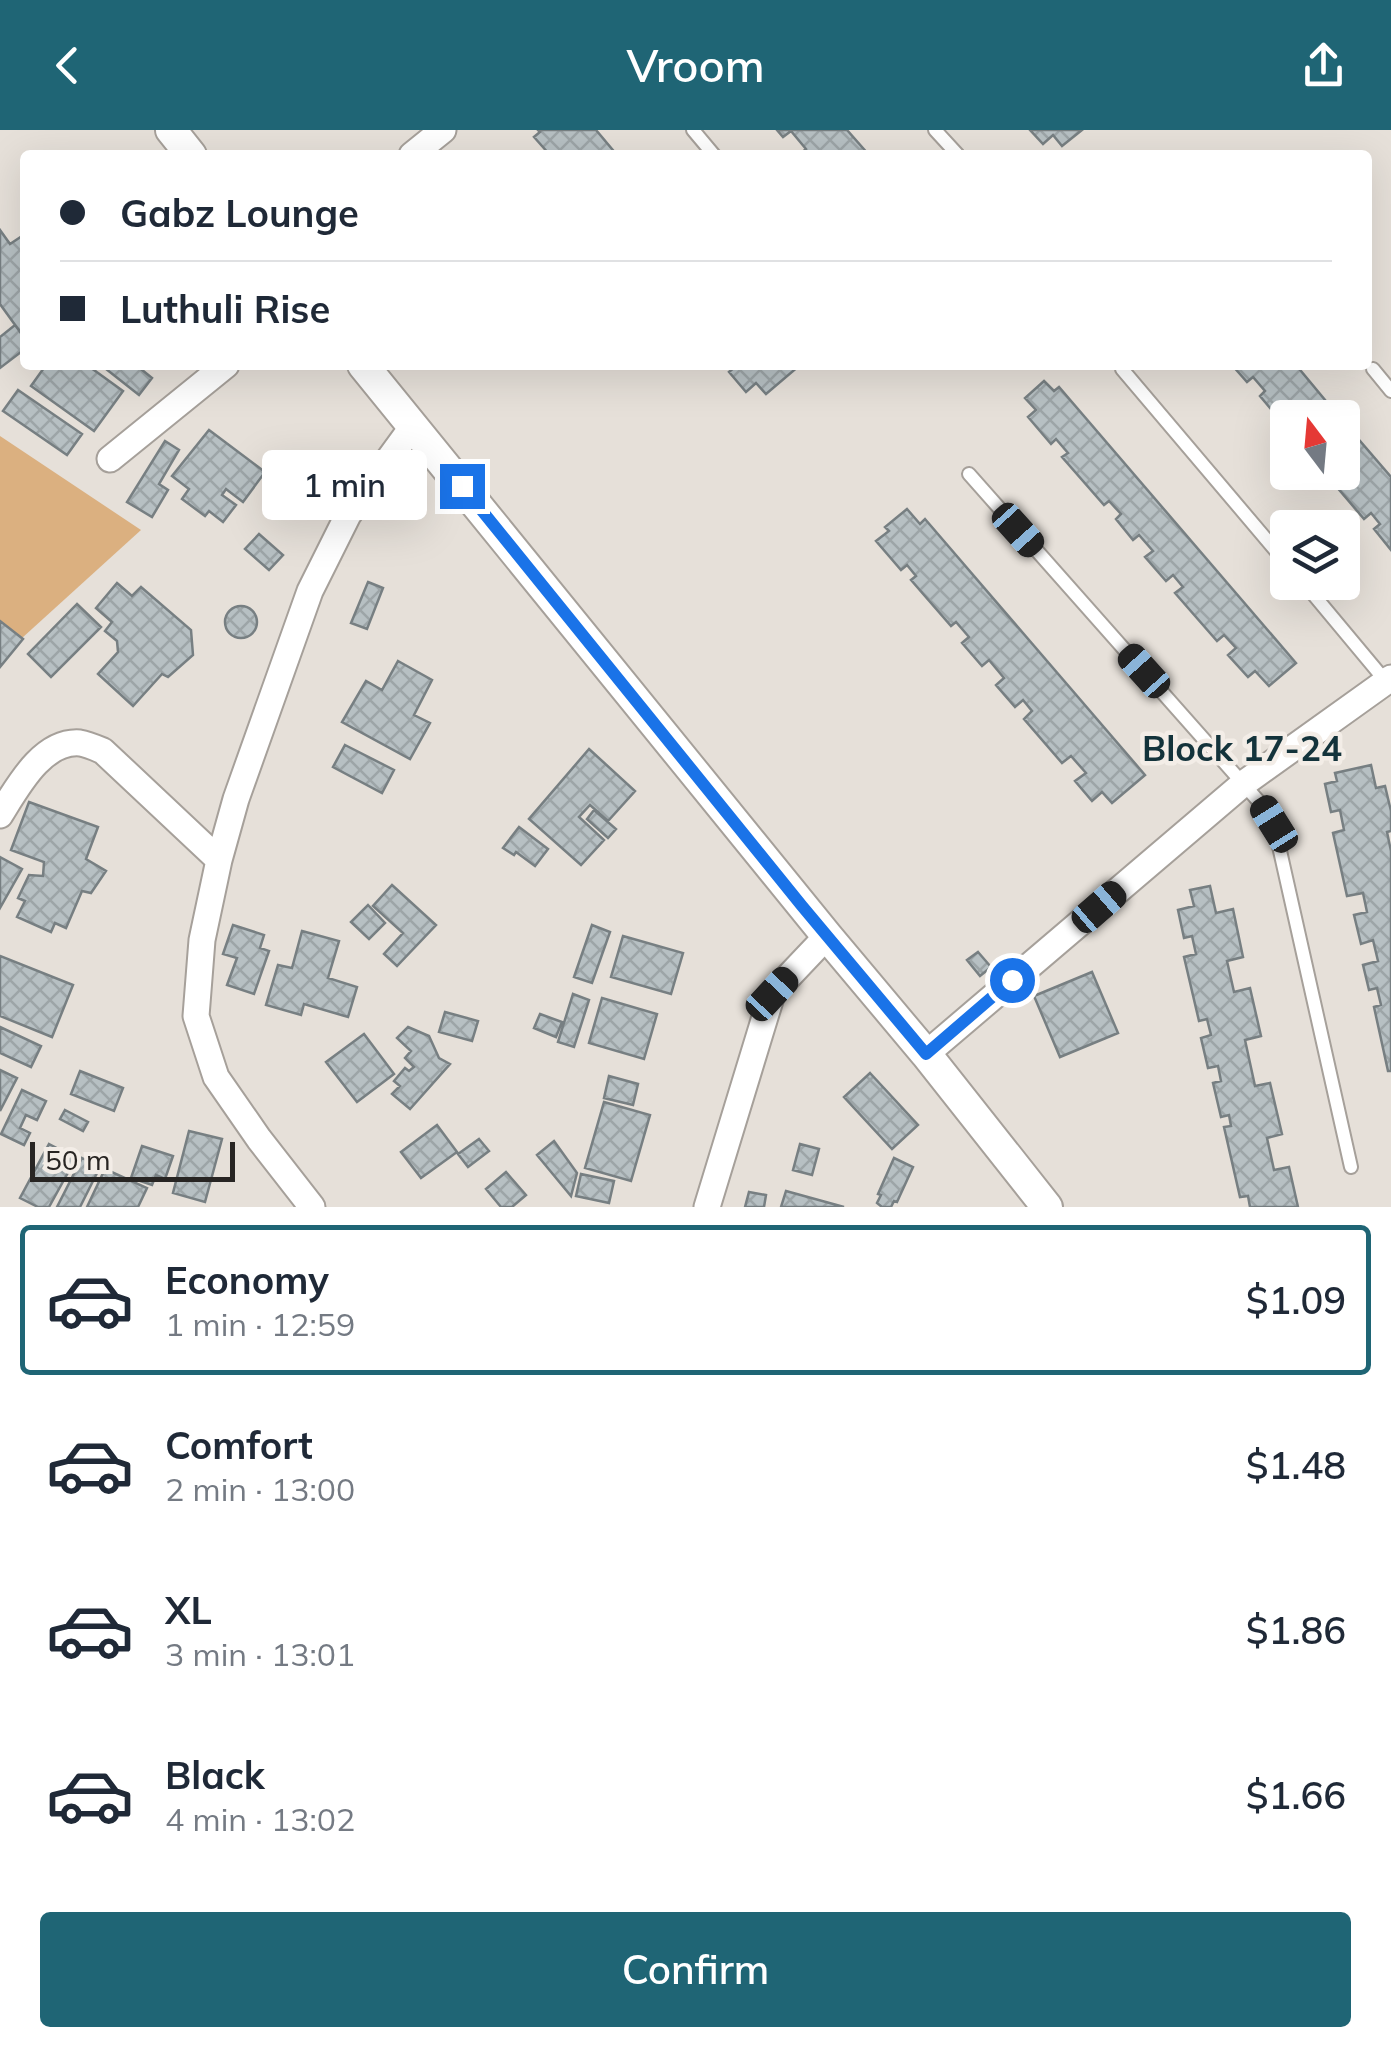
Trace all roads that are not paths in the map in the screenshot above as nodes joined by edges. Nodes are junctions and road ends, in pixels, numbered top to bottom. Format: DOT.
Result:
graph roads {
  1 [pos="171,130"];
  2 [pos="442,130"];
  3 [pos="693,130"];
  4 [pos="936,130"];
  5 [pos="187,150"];
  6 [pos="418,150"];
  7 [pos="710,150"];
  8 [pos="954,150"];
  9 [pos="1374,369"];
  10 [pos="220,370"];
  11 [pos="367,370"];
  12 [pos="1124,370"];
  13 [pos="1391,391"];
  14 [pos="413,426"];
  15 [pos="110,458"];
  16 [pos="969,474"];
  17 [pos="1270,543"];
  18 [pos="1318,600"];
  19 [pos="1390,683"];
  20 [pos="1243,784"];
  21 [pos="0,815"];
  22 [pos="220,860"];
  23 [pos="827,936"];
  24 [pos="926,1054"];
  25 [pos="1351,1166"];
  26 [pos="312,1207"];
  27 [pos="707,1207"];
  28 [pos="1047,1207"];
  1 -- 5 [label="street"];
  2 -- 6 [label="street"];
  3 -- 7 [label="lane"];
  4 -- 8 [label="lane"];
  9 -- 13 [label="lane"];
  10 -- 15 [label="street"];
  11 -- 14 [label="street"];
  12 -- 17 [label="lane"];
  14 -- 22 [label="street"];
  14 -- 23 [label="street"];
  16 -- 20 [label="lane"];
  18 -- 19 [label="lane"];
  19 -- 20 [label="street"];
  20 -- 24 [label="street"];
  20 -- 25 [label="lane"];
  21 -- 22 [label="street"];
  22 -- 26 [label="street"];
  23 -- 24 [label="street"];
  23 -- 27 [label="street"];
  24 -- 28 [label="street"];
}
